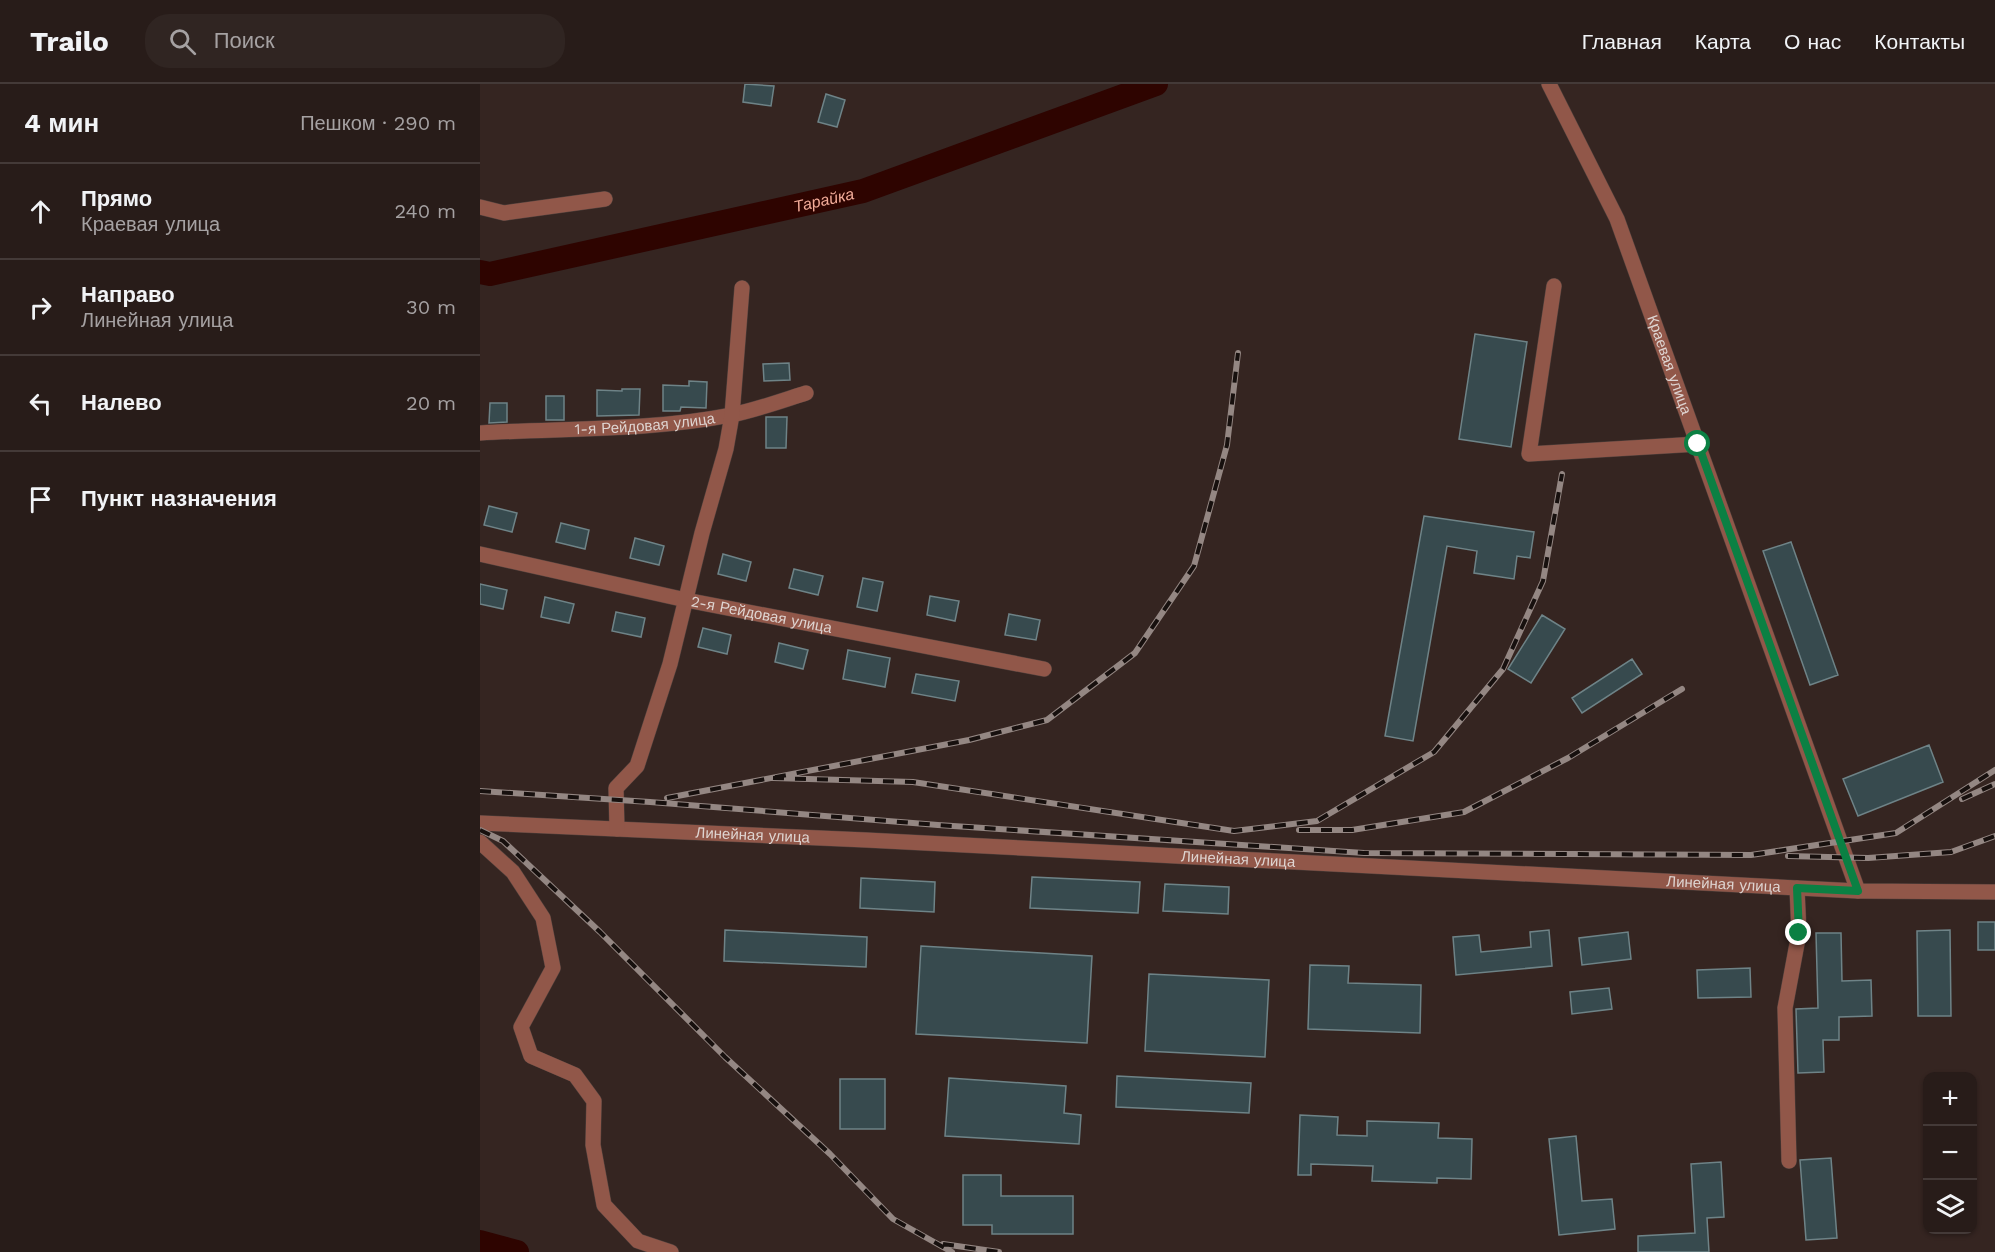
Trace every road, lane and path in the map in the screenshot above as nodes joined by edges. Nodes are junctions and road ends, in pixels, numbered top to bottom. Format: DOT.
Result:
graph roads {
  1 [pos="1549,84"];
  2 [pos="605,199"];
  3 [pos="480,207"];
  4 [pos="1554,286"];
  5 [pos="742,288"];
  6 [pos="806,393"];
  7 [pos="732,415"];
  8 [pos="480,433"];
  9 [pos="1698,444"];
  10 [pos="480,554"];
  11 [pos="686,600"];
  12 [pos="1044,669"];
  13 [pos="480,823"];
  14 [pos="617,829"];
  15 [pos="480,842"];
  16 [pos="1797,888"];
  17 [pos="1858,891"];
  18 [pos="1995,892"];
  19 [pos="1790,1161"];
  20 [pos="671,1252"];
  1 -- 9 [label="street, Краевая улица"];
  2 -- 3 [label="street"];
  4 -- 9 [label="street"];
  5 -- 7 [label="street"];
  6 -- 7 [label="street, 1-я Рейдовая улица"];
  7 -- 8 [label="street, 1-я Рейдовая улица"];
  7 -- 11 [label="street"];
  9 -- 17 [label="street, Краевая улица"];
  10 -- 11 [label="street, 2-я Рейдовая улица"];
  11 -- 12 [label="street, 2-я Рейдовая улица"];
  11 -- 14 [label="street"];
  13 -- 14 [label="street, Линейная улица"];
  14 -- 16 [label="street, Линейная улица"];
  15 -- 20 [label="street"];
  16 -- 17 [label="street, Линейная улица"];
  16 -- 19 [label="street"];
  17 -- 18 [label="street, Линейная улица"];
}
